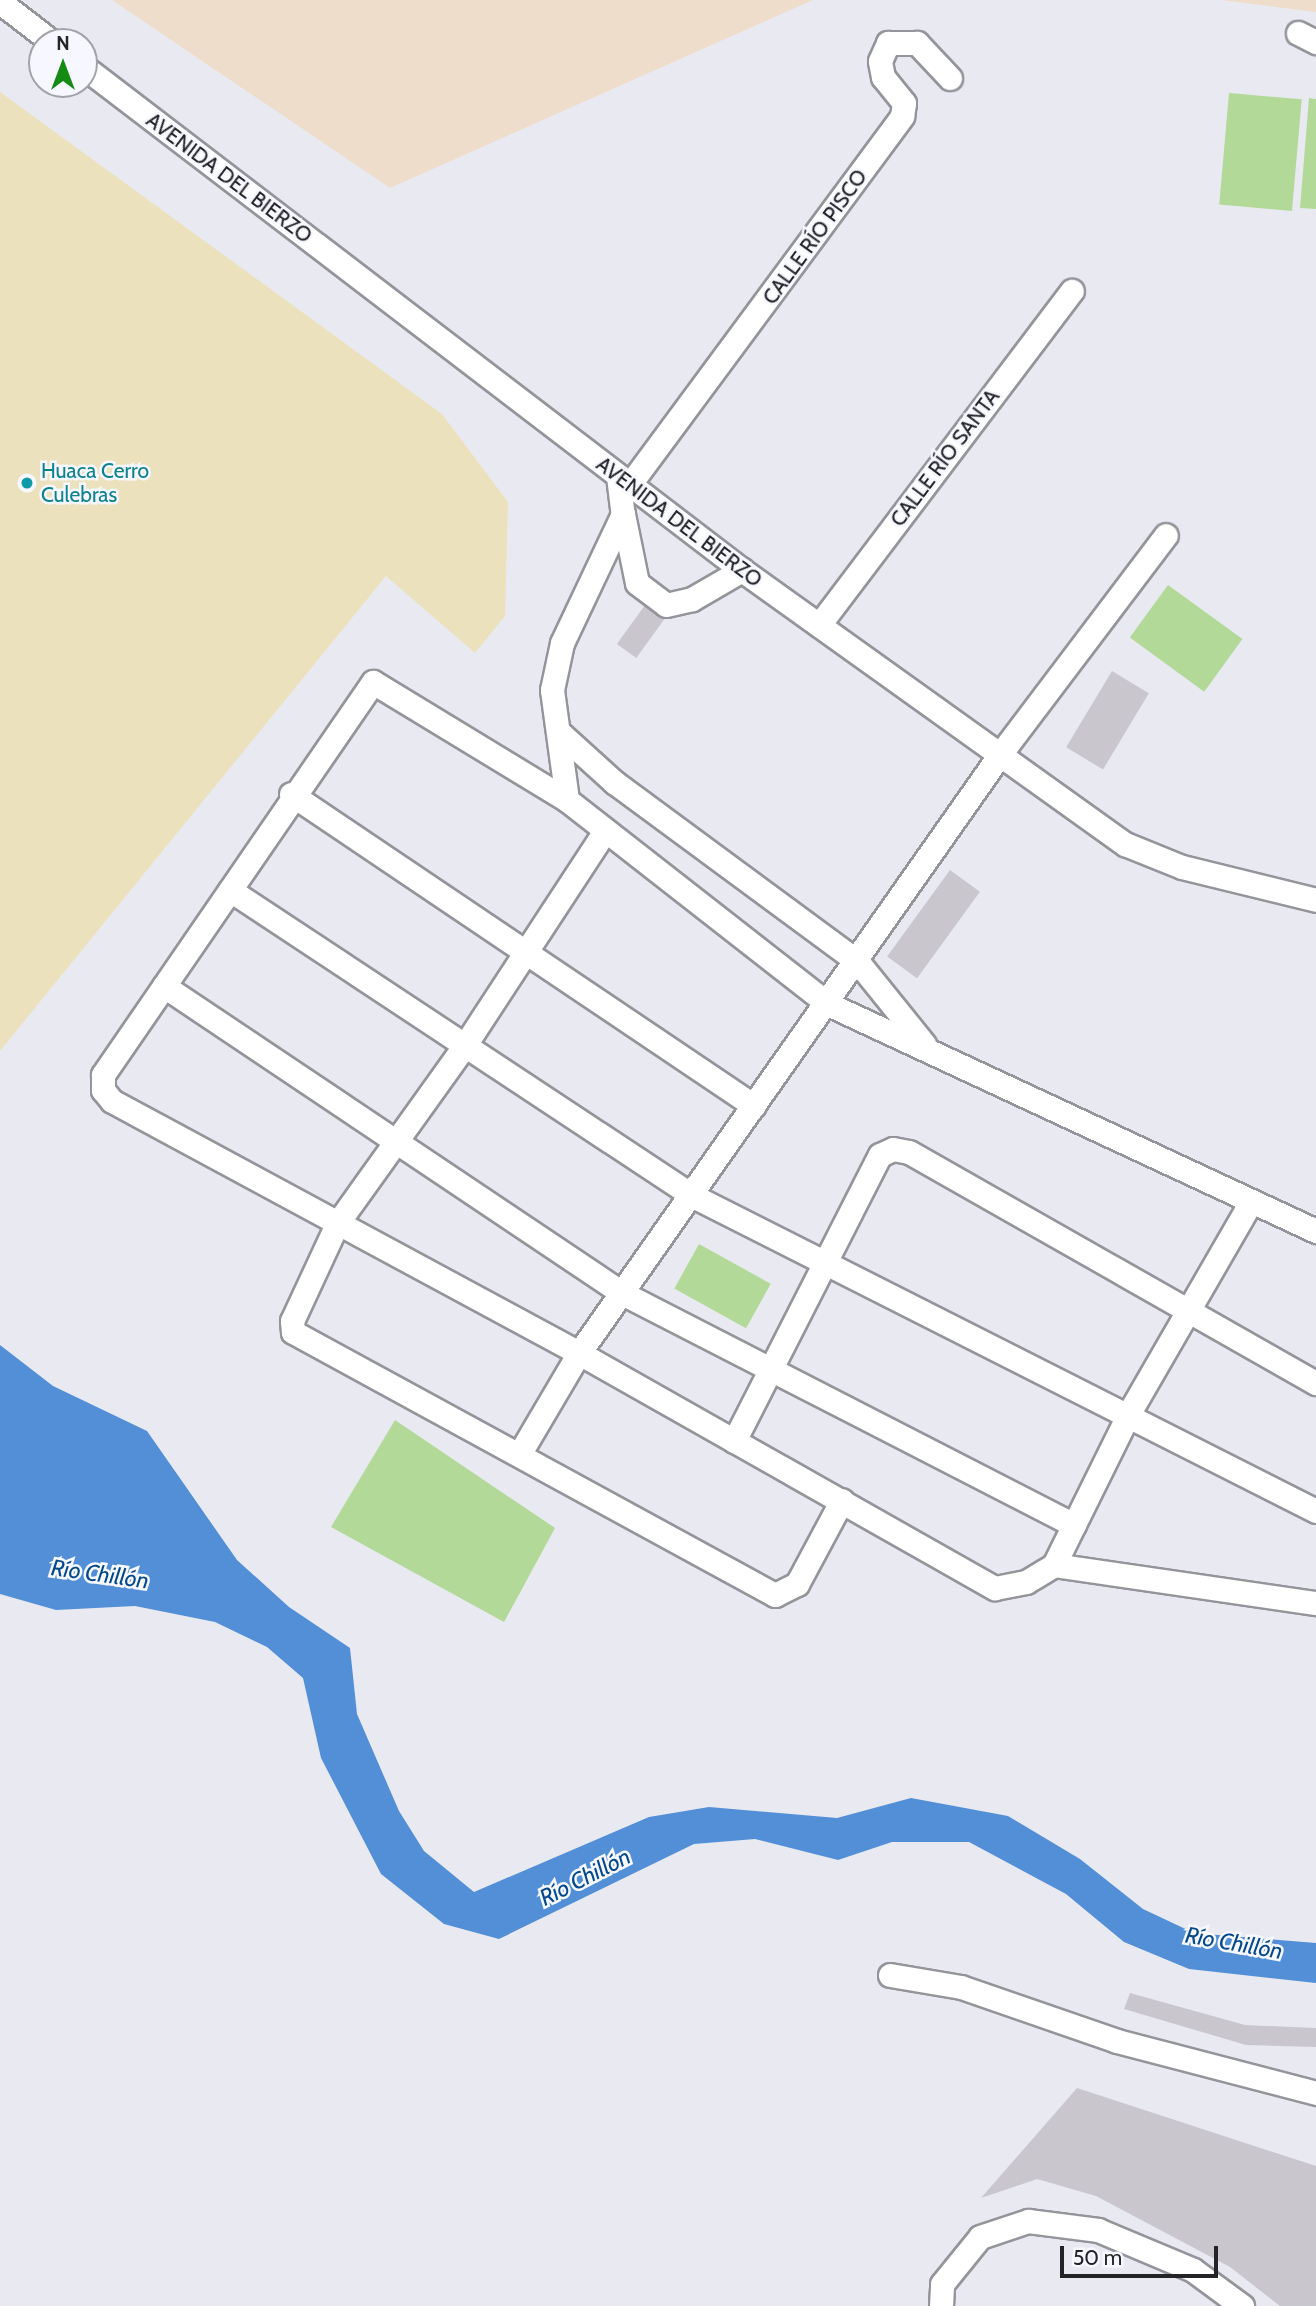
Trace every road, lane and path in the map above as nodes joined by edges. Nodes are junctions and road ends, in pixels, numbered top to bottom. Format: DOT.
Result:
graph roads {
  1 [pos="0,2"];
  2 [pos="34,28"];
  3 [pos="98,78"];
  4 [pos="950,78"];
  5 [pos="1072,291"];
  6 [pos="624,480"];
  7 [pos="623,514"];
  8 [pos="1166,535"];
  9 [pos="743,570"];
  10 [pos="818,625"];
  11 [pos="561,734"];
  12 [pos="1001,753"];
  13 [pos="291,794"];
  14 [pos="567,800"];
  15 [pos="603,834"];
  16 [pos="230,890"];
  17 [pos="1316,900"];
  18 [pos="527,952"];
  19 [pos="858,961"];
  20 [pos="164,986"];
  21 [pos="828,1004"];
  22 [pos="466,1045"];
  23 [pos="927,1047"];
  24 [pos="754,1106"];
  25 [pos="396,1142"];
  26 [pos="693,1196"];
  27 [pos="1251,1202"];
  28 [pos="337,1224"];
  29 [pos="1316,1231"];
  30 [pos="824,1266"];
  31 [pos="622,1293"];
  32 [pos="1188,1311"];
  33 [pos="579,1353"];
  34 [pos="770,1372"];
  35 [pos="1316,1383"];
  36 [pos="1129,1413"];
  37 [pos="734,1441"];
  38 [pos="520,1453"];
  39 [pos="842,1500"];
  40 [pos="1316,1511"];
  41 [pos="1074,1525"];
  42 [pos="1054,1566"];
  43 [pos="1316,1603"];
  44 [pos="890,1975"];
  45 [pos="1316,2093"];
  46 [pos="941,2306"];
  47 [pos="1242,2306"];
  1 -- 2 [label="street"];
  3 -- 6 [label="street, AVENIDA DEL BIERZO"];
  4 -- 6 [label="street, CALLE RÍO PISCO"];
  5 -- 10 [label="street, CALLE RÍO SANTA"];
  6 -- 7 [label="street"];
  6 -- 9 [label="street, AVENIDA DEL BIERZO"];
  7 -- 9 [label="street"];
  7 -- 11 [label="street"];
  8 -- 12 [label="street"];
  9 -- 10 [label="street, AVENIDA DEL BIERZO"];
  10 -- 12 [label="street, AVENIDA DEL BIERZO"];
  11 -- 14 [label="street"];
  11 -- 19 [label="street"];
  12 -- 17 [label="street, AVENIDA DEL BIERZO"];
  12 -- 19 [label="street"];
  13 -- 14 [label="street"];
  13 -- 16 [label="street"];
  13 -- 18 [label="street"];
  14 -- 15 [label="street"];
  15 -- 18 [label="street"];
  15 -- 21 [label="street"];
  16 -- 20 [label="street"];
  16 -- 22 [label="street"];
  18 -- 22 [label="street"];
  18 -- 24 [label="street"];
  19 -- 21 [label="street"];
  19 -- 23 [label="street"];
  20 -- 25 [label="street"];
  20 -- 28 [label="street"];
  21 -- 23 [label="street"];
  21 -- 24 [label="street"];
  22 -- 25 [label="street"];
  22 -- 26 [label="street"];
  23 -- 27 [label="street"];
  24 -- 26 [label="street"];
  25 -- 28 [label="street"];
  25 -- 31 [label="street"];
  26 -- 30 [label="street"];
  26 -- 31 [label="street"];
  27 -- 29 [label="street"];
  27 -- 32 [label="street"];
  28 -- 33 [label="street"];
  28 -- 38 [label="street"];
  30 -- 32 [label="street"];
  30 -- 34 [label="street"];
  30 -- 36 [label="street"];
  31 -- 33 [label="street"];
  31 -- 34 [label="street"];
  32 -- 35 [label="street"];
  32 -- 36 [label="street"];
  33 -- 37 [label="street"];
  33 -- 38 [label="street"];
  34 -- 37 [label="street"];
  34 -- 41 [label="street"];
  36 -- 40 [label="street"];
  36 -- 41 [label="street"];
  37 -- 39 [label="street"];
  38 -- 39 [label="street"];
  39 -- 42 [label="street"];
  41 -- 42 [label="street"];
  42 -- 43 [label="street"];
  44 -- 45 [label="street"];
  46 -- 47 [label="street"];
}
